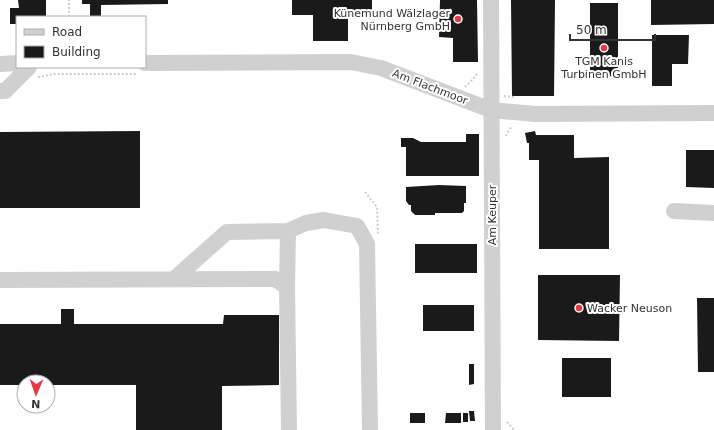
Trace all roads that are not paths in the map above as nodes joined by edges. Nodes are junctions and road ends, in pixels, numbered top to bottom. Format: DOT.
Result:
graph roads {
  1 [pos="491,0"];
  2 [pos="16,63"];
  3 [pos="0,64"];
  4 [pos="146,68"];
  5 [pos="33,72"];
  6 [pos="0,91"];
  7 [pos="491,110"];
  8 [pos="714,114"];
  9 [pos="674,211"];
  10 [pos="714,213"];
  11 [pos="288,231"];
  12 [pos="0,280"];
  13 [pos="174,280"];
  14 [pos="287,287"];
  15 [pos="289,430"];
  16 [pos="370,430"];
  17 [pos="493,430"];
  1 -- 7 [label="street, Am Keuper"];
  2 -- 3 [label="street"];
  4 -- 7 [label="street, Am Flachmoor"];
  5 -- 6 [label="street"];
  7 -- 8 [label="street, Am Flachmoor"];
  7 -- 17 [label="street, Am Keuper"];
  9 -- 10 [label="street"];
  11 -- 13 [label="street"];
  11 -- 14 [label="street"];
  11 -- 16 [label="street"];
  12 -- 13 [label="street"];
  13 -- 14 [label="street"];
  14 -- 15 [label="street"];
}
